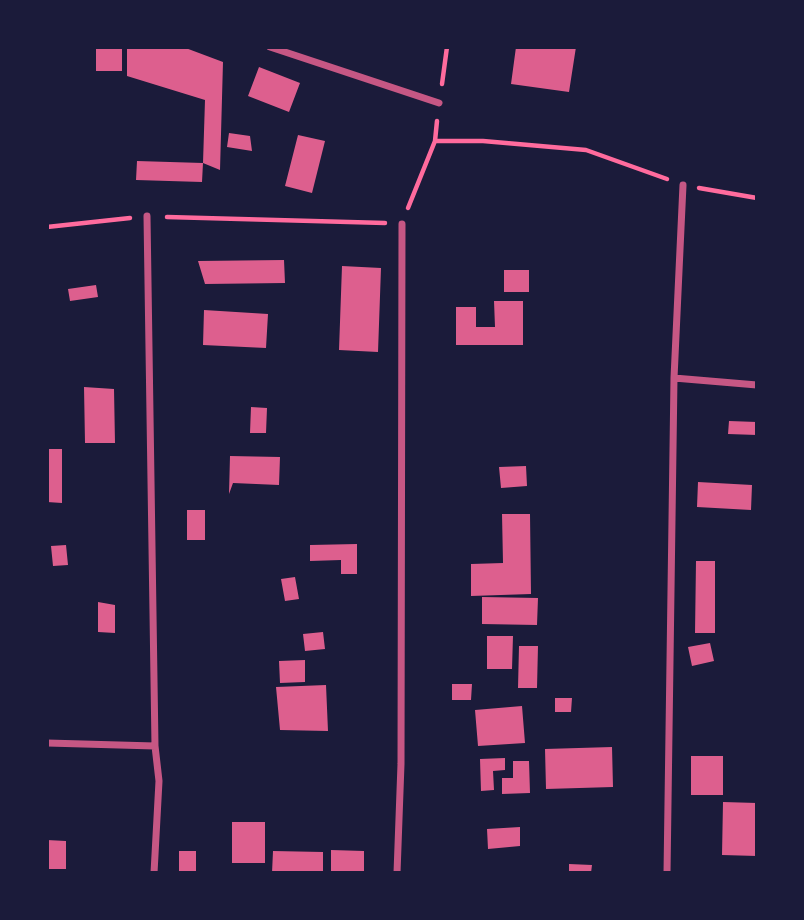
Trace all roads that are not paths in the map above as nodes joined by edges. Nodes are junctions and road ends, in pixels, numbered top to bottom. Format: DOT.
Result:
graph roads {
  1 [pos="270,47"];
  2 [pos="439,103"];
  3 [pos="683,185"];
  4 [pos="147,216"];
  5 [pos="402,224"];
  6 [pos="674,378"];
  7 [pos="757,385"];
  8 [pos="47,743"];
  9 [pos="155,746"];
  10 [pos="154,873"];
  11 [pos="397,873"];
  12 [pos="667,873"];
  1 -- 2 [label="street"];
  3 -- 6 [label="street"];
  4 -- 9 [label="street"];
  5 -- 11 [label="street"];
  6 -- 7 [label="street"];
  6 -- 12 [label="street"];
  8 -- 9 [label="street"];
  9 -- 10 [label="street"];
}
